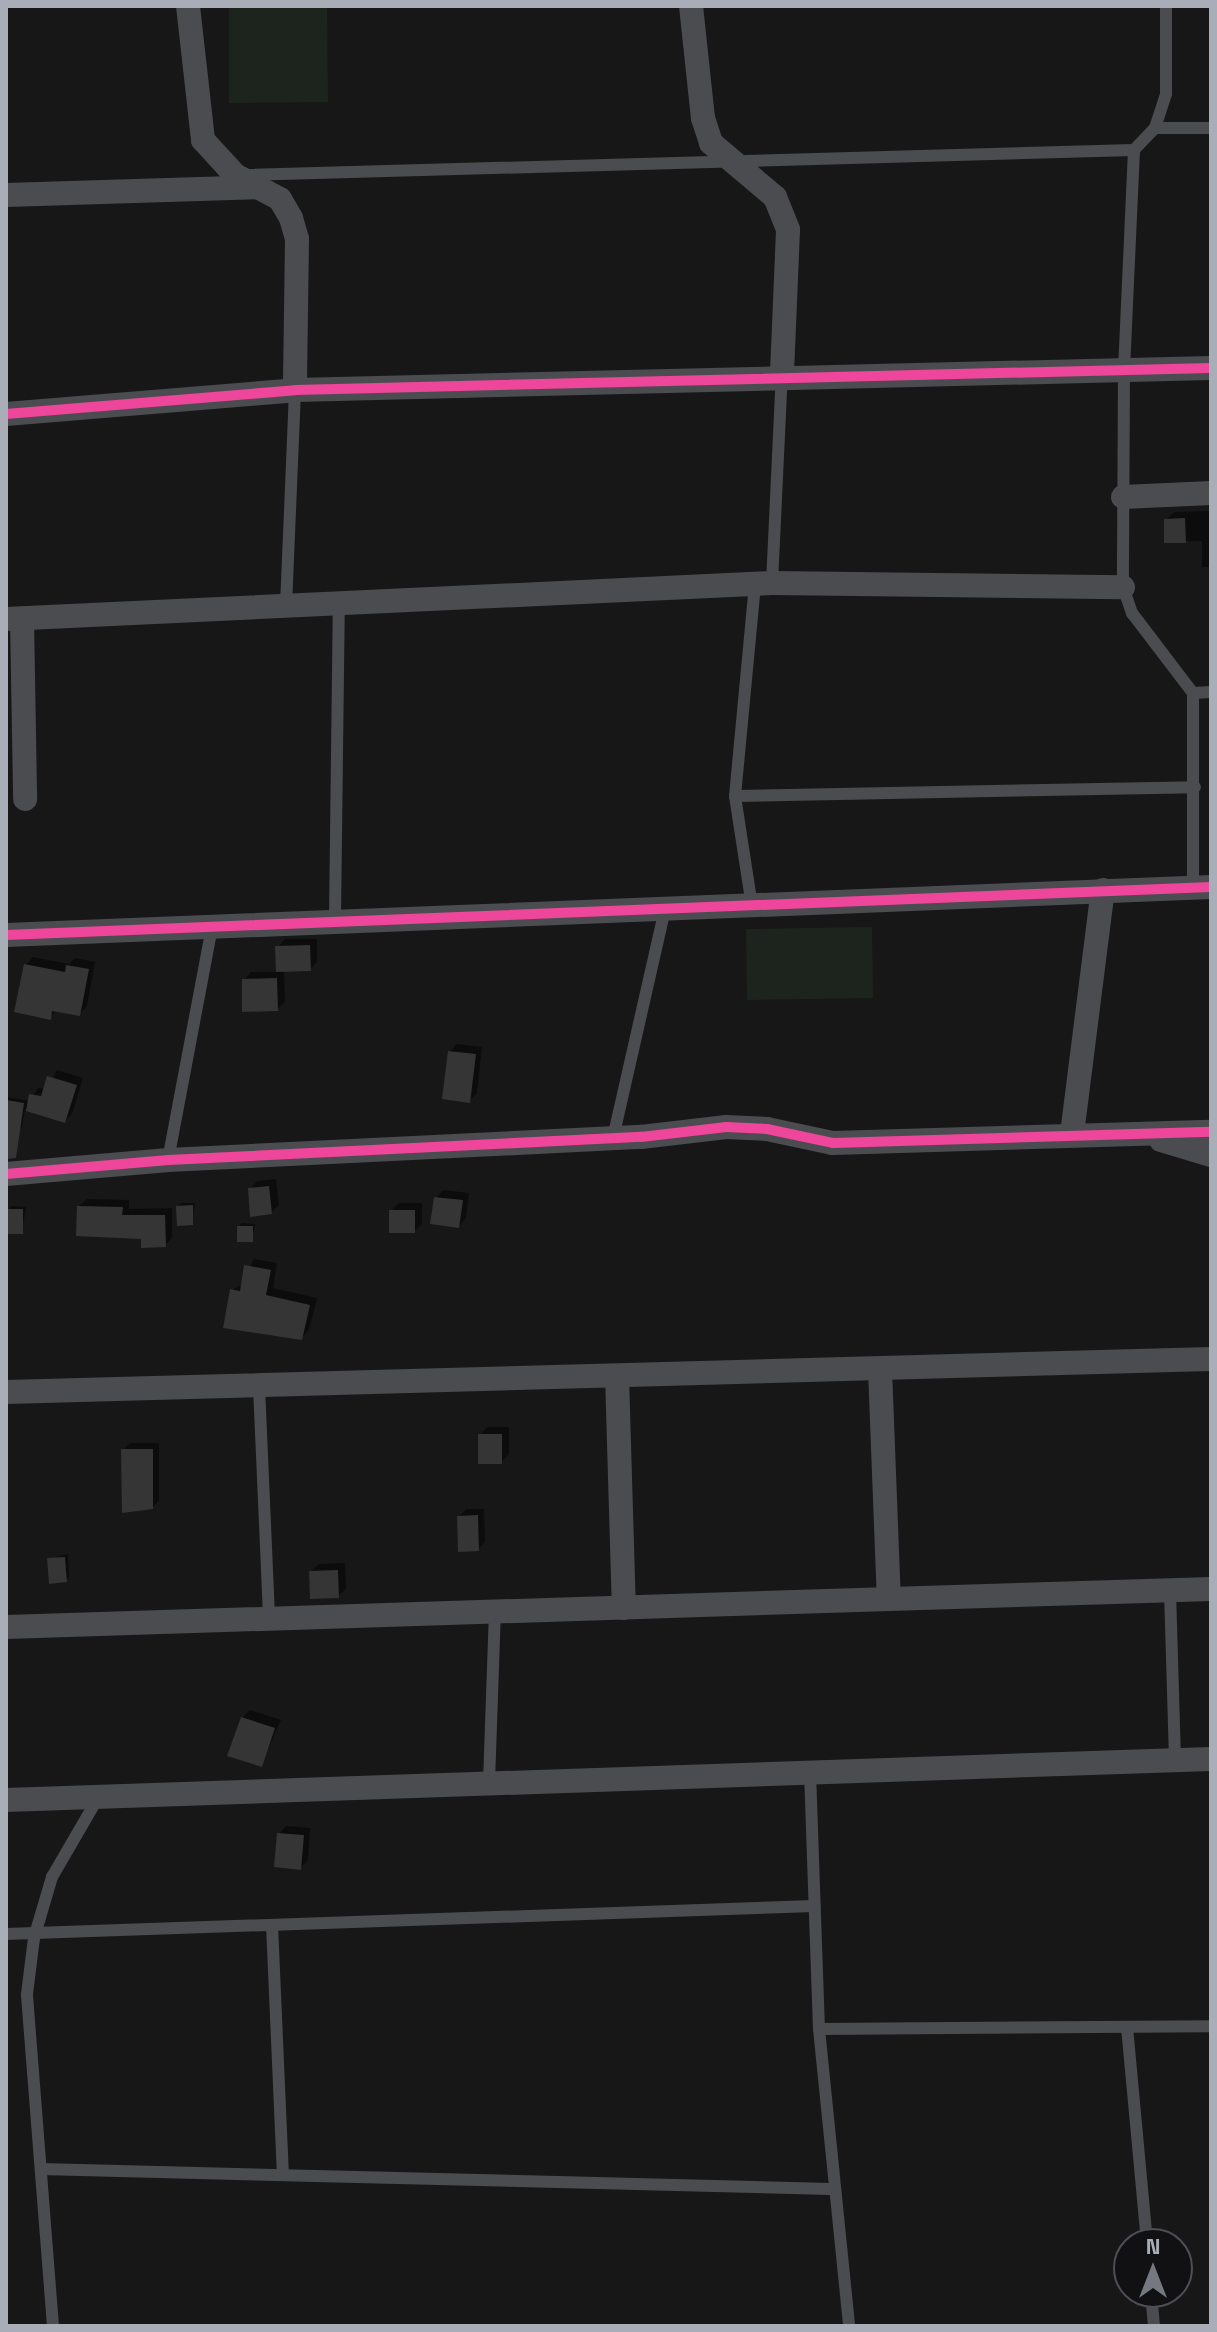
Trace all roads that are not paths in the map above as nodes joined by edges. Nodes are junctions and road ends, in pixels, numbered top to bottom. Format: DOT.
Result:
graph roads {
  1 [pos="188,6"];
  2 [pos="691,6"];
  3 [pos="1166,6"];
  4 [pos="1155,128"];
  5 [pos="1211,128"];
  6 [pos="1134,150"];
  7 [pos="731,161"];
  8 [pos="235,175"];
  9 [pos="259,187"];
  10 [pos="6,195"];
  11 [pos="1211,368"];
  12 [pos="1124,371"];
  13 [pos="782,374"];
  14 [pos="295,390"];
  15 [pos="6,414"];
  16 [pos="1211,493"];
  17 [pos="1123,497"];
  18 [pos="763,584"];
  19 [pos="1123,587"];
  20 [pos="339,605"];
  21 [pos="286,606"];
  22 [pos="14,619"];
  23 [pos="1211,692"];
  24 [pos="1193,693"];
  25 [pos="1195,787"];
  26 [pos="735,796"];
  27 [pos="25,799"];
  28 [pos="1202,887"];
  29 [pos="1103,890"];
  30 [pos="752,906"];
  31 [pos="665,910"];
  32 [pos="335,918"];
  33 [pos="212,928"];
  34 [pos="6,935"];
  35 [pos="1211,1132"];
  36 [pos="1136,1133"];
  37 [pos="1072,1134"];
  38 [pos="613,1138"];
  39 [pos="1211,1155"];
  40 [pos="168,1160"];
  41 [pos="6,1174"];
  42 [pos="1211,1343"];
  43 [pos="1211,1359"];
  44 [pos="880,1369"];
  45 [pos="617,1376"];
  46 [pos="259,1387"];
  47 [pos="219,1388"];
  48 [pos="6,1392"];
  49 [pos="1211,1589"];
  50 [pos="1170,1591"];
  51 [pos="889,1599"];
  52 [pos="624,1608"];
  53 [pos="495,1612"];
  54 [pos="269,1619"];
  55 [pos="6,1627"];
  56 [pos="1211,1759"];
  57 [pos="1175,1760"];
  58 [pos="810,1772"];
  59 [pos="489,1782"];
  60 [pos="100,1795"];
  61 [pos="6,1800"];
  62 [pos="815,1906"];
  63 [pos="272,1925"];
  64 [pos="35,1933"];
  65 [pos="6,1934"];
  66 [pos="1211,2026"];
  67 [pos="1127,2027"];
  68 [pos="819,2029"];
  69 [pos="41,2169"];
  70 [pos="283,2175"];
  71 [pos="831,2189"];
  72 [pos="1146,2228"];
  73 [pos="53,2326"];
  74 [pos="849,2326"];
  1 -- 8 [label="street"];
  2 -- 7 [label="street"];
  3 -- 4 [label="lane"];
  4 -- 5 [label="lane"];
  4 -- 6 [label="lane"];
  6 -- 7 [label="lane"];
  6 -- 12 [label="lane"];
  7 -- 8 [label="lane"];
  7 -- 13 [label="street"];
  8 -- 9 [label="street"];
  9 -- 10 [label="street"];
  9 -- 14 [label="street"];
  11 -- 12 [label="street"];
  12 -- 13 [label="street"];
  12 -- 17 [label="lane"];
  13 -- 14 [label="street"];
  13 -- 18 [label="lane"];
  14 -- 15 [label="street"];
  14 -- 21 [label="lane"];
  16 -- 17 [label="street"];
  17 -- 19 [label="lane"];
  18 -- 19 [label="street"];
  18 -- 20 [label="street"];
  18 -- 26 [label="lane"];
  19 -- 24 [label="lane"];
  20 -- 21 [label="street"];
  20 -- 32 [label="lane"];
  21 -- 22 [label="street"];
  22 -- 27 [label="street"];
  23 -- 24 [label="lane"];
  24 -- 25 [label="lane"];
  25 -- 26 [label="lane"];
  25 -- 28 [label="lane"];
  26 -- 30 [label="lane"];
  28 -- 29 [label="street"];
  29 -- 30 [label="street"];
  29 -- 37 [label="street"];
  30 -- 31 [label="street"];
  31 -- 32 [label="street"];
  31 -- 38 [label="lane"];
  32 -- 33 [label="street"];
  33 -- 34 [label="street"];
  33 -- 40 [label="lane"];
  35 -- 36 [label="street"];
  36 -- 37 [label="street"];
  36 -- 39 [label="street"];
  37 -- 38 [label="street"];
  38 -- 40 [label="street"];
  40 -- 41 [label="street"];
  42 -- 47 [label="street"];
  43 -- 44 [label="street"];
  44 -- 45 [label="street"];
  44 -- 51 [label="street"];
  45 -- 46 [label="street"];
  45 -- 52 [label="street"];
  46 -- 47 [label="street"];
  46 -- 54 [label="lane"];
  47 -- 48 [label="street"];
  49 -- 50 [label="street"];
  50 -- 51 [label="street"];
  50 -- 57 [label="lane"];
  51 -- 52 [label="street"];
  52 -- 53 [label="street"];
  53 -- 54 [label="street"];
  53 -- 59 [label="lane"];
  54 -- 55 [label="street"];
  56 -- 57 [label="street"];
  57 -- 58 [label="street"];
  58 -- 59 [label="street"];
  58 -- 62 [label="lane"];
  59 -- 60 [label="street"];
  60 -- 61 [label="street"];
  60 -- 64 [label="lane"];
  62 -- 63 [label="lane"];
  62 -- 68 [label="lane"];
  63 -- 64 [label="lane"];
  63 -- 70 [label="lane"];
  64 -- 65 [label="lane"];
  64 -- 69 [label="lane"];
  66 -- 67 [label="lane"];
  67 -- 68 [label="lane"];
  67 -- 72 [label="lane"];
  68 -- 71 [label="lane"];
  69 -- 70 [label="lane"];
  69 -- 73 [label="lane"];
  70 -- 71 [label="lane"];
  71 -- 74 [label="lane"];
}
